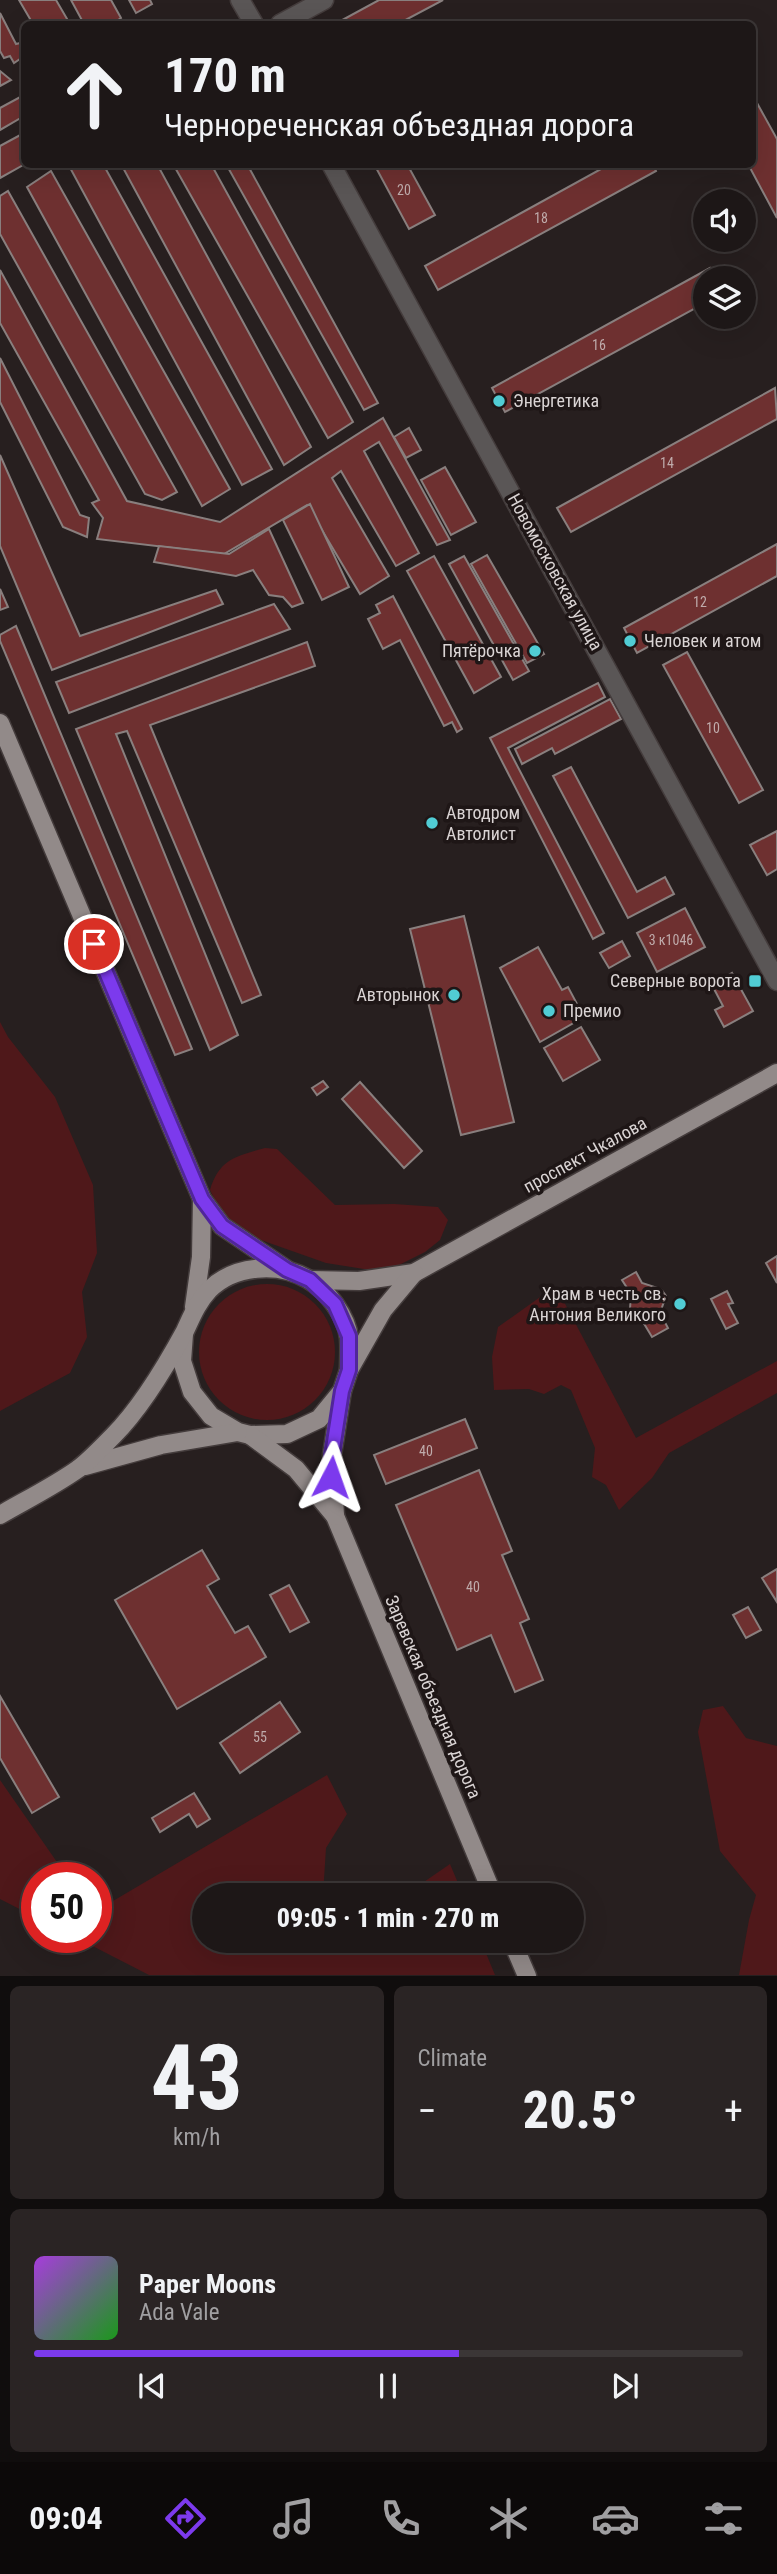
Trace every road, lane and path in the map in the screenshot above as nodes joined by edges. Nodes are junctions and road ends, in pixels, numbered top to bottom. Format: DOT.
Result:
graph roads {
  1 [pos="240,0"];
  2 [pos="324,0"];
  3 [pos="252,21"];
  4 [pos="286,21"];
  5 [pos="333,168"];
  6 [pos="0,723"];
  7 [pos="777,981"];
  8 [pos="777,1073"];
  9 [pos="202,1199"];
  10 [pos="287,1270"];
  11 [pos="414,1273"];
  12 [pos="310,1280"];
  13 [pos="194,1308"];
  14 [pos="185,1330"];
  15 [pos="349,1370"];
  16 [pos="342,1391"];
  17 [pos="244,1434"];
  18 [pos="78,1469"];
  19 [pos="0,1515"];
  20 [pos="335,1516"];
  21 [pos="488,1883"];
  22 [pos="517,1953"];
  23 [pos="527,1976"];
  1 -- 3 [label="street"];
  2 -- 4 [label="street"];
  5 -- 7 [label="street, Новомосковская улица"];
  6 -- 9 [label="main road"];
  8 -- 11 [label="main road, проспект Чкалова"];
  9 -- 10 [label="main road"];
  9 -- 13 [label="main road"];
  10 -- 12 [label="main road"];
  10 -- 13 [label="main road"];
  11 -- 12 [label="main road"];
  11 -- 15 [label="main road"];
  12 -- 15 [label="main road"];
  13 -- 14 [label="main road"];
  14 -- 17 [label="main road"];
  14 -- 18 [label="main road"];
  15 -- 16 [label="main road"];
  16 -- 17 [label="main road"];
  16 -- 20 [label="main road"];
  17 -- 18 [label="main road"];
  17 -- 20 [label="main road"];
  18 -- 19 [label="main road"];
  20 -- 21 [label="main road, Заревская объездная дорога"];
  22 -- 23 [label="main road"];
}
